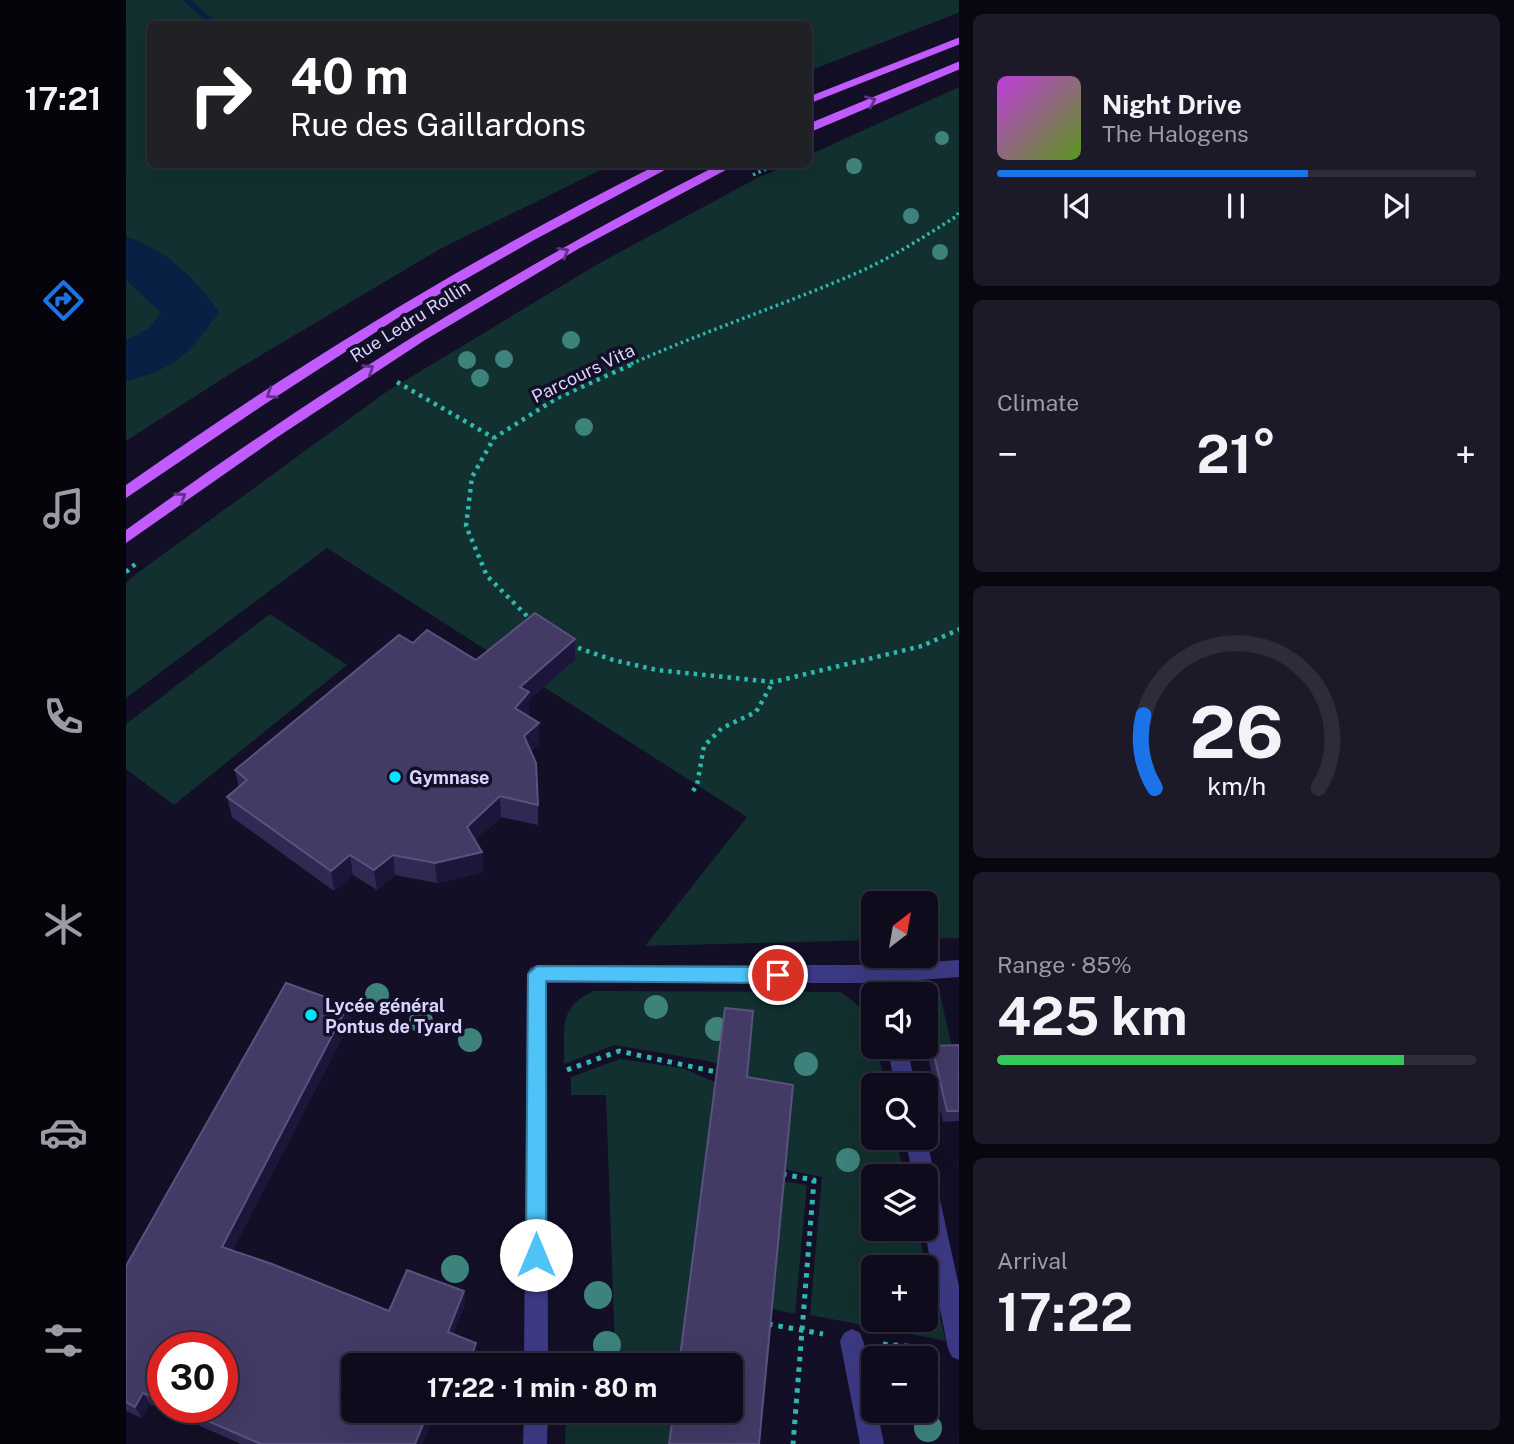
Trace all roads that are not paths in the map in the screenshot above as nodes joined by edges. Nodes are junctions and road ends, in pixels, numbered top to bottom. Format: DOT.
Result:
graph roads {
  1 [pos="959,40"];
  2 [pos="959,64"];
  3 [pos="812,99"];
  4 [pos="812,127"];
  5 [pos="663,168"];
  6 [pos="724,168"];
  7 [pos="126,493"];
  8 [pos="126,537"];
  9 [pos="959,968"];
  10 [pos="893,982"];
  11 [pos="861,983"];
  12 [pos="937,1241"];
  13 [pos="852,1341"];
  14 [pos="959,1349"];
  15 [pos="536,1353"];
  16 [pos="536,1423"];
  17 [pos="536,1444"];
  18 [pos="872,1444"];
  1 -- 3 [label="main road"];
  4 -- 2 [label="main road, one-way"];
  5 -- 7 [label="main road, Rue Ledru Rollin, one-way"];
  8 -- 6 [label="main road, Rue Ledru Rollin, one-way"];
  9 -- 10 [label="street"];
  11 -- 15 [label="street"];
  12 -- 14 [label="street"];
  13 -- 18 [label="street"];
  16 -- 17 [label="street"];
}
